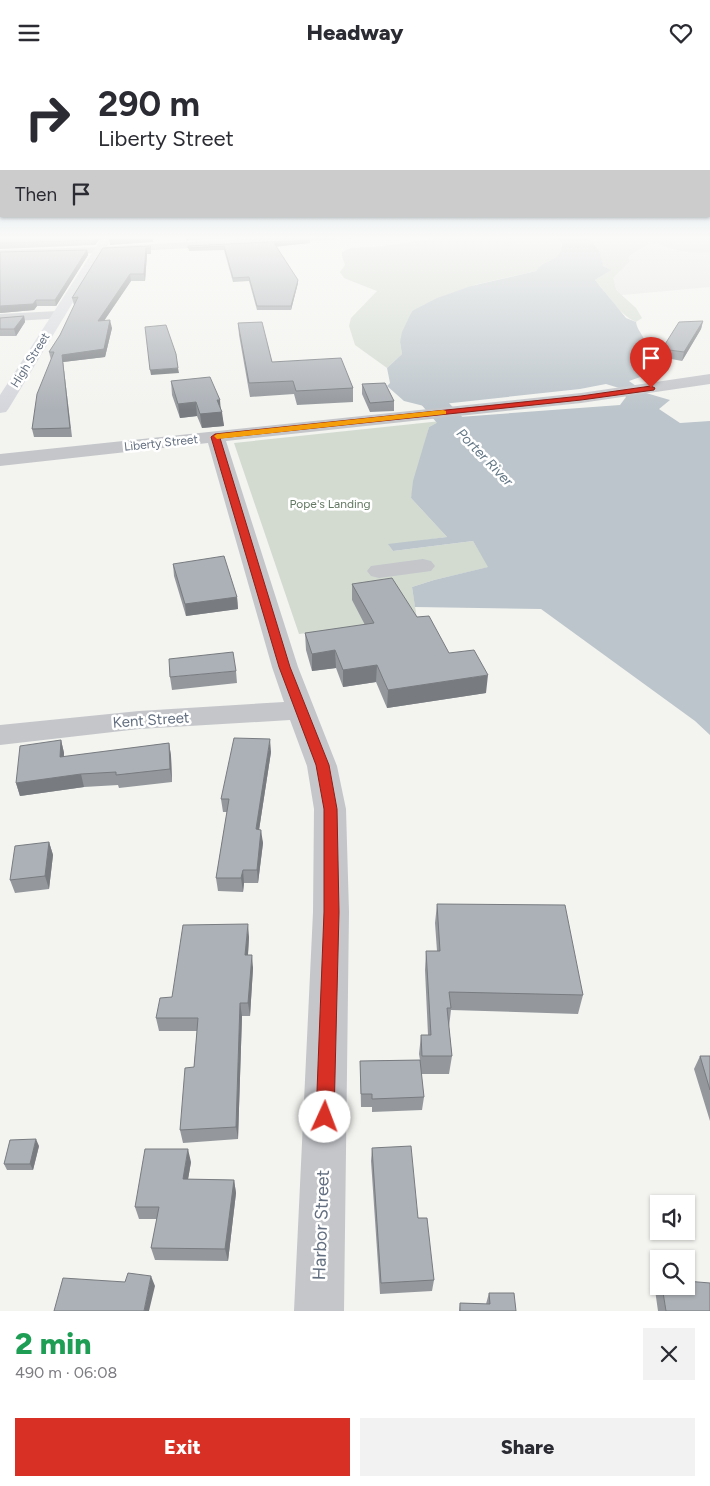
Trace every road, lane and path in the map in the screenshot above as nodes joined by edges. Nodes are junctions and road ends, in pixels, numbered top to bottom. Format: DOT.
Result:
graph roads {
  1 [pos="71,294"];
  2 [pos="58,315"];
  3 [pos="0,318"];
  4 [pos="710,379"];
  5 [pos="2,402"];
  6 [pos="215,437"];
  7 [pos="0,461"];
  8 [pos="423,565"];
  9 [pos="379,571"];
  10 [pos="302,710"];
  11 [pos="0,735"];
  12 [pos="319,1311"];
  1 -- 2 [label="main road, High Street"];
  2 -- 3 [label="street"];
  2 -- 5 [label="main road, High Street"];
  4 -- 6 [label="street, Liberty Street"];
  6 -- 7 [label="street, Liberty Street"];
  6 -- 10 [label="street, Harbor Street"];
  8 -- 9 [label="street"];
  10 -- 11 [label="street, Kent Street"];
  10 -- 12 [label="street, Harbor Street"];
}
